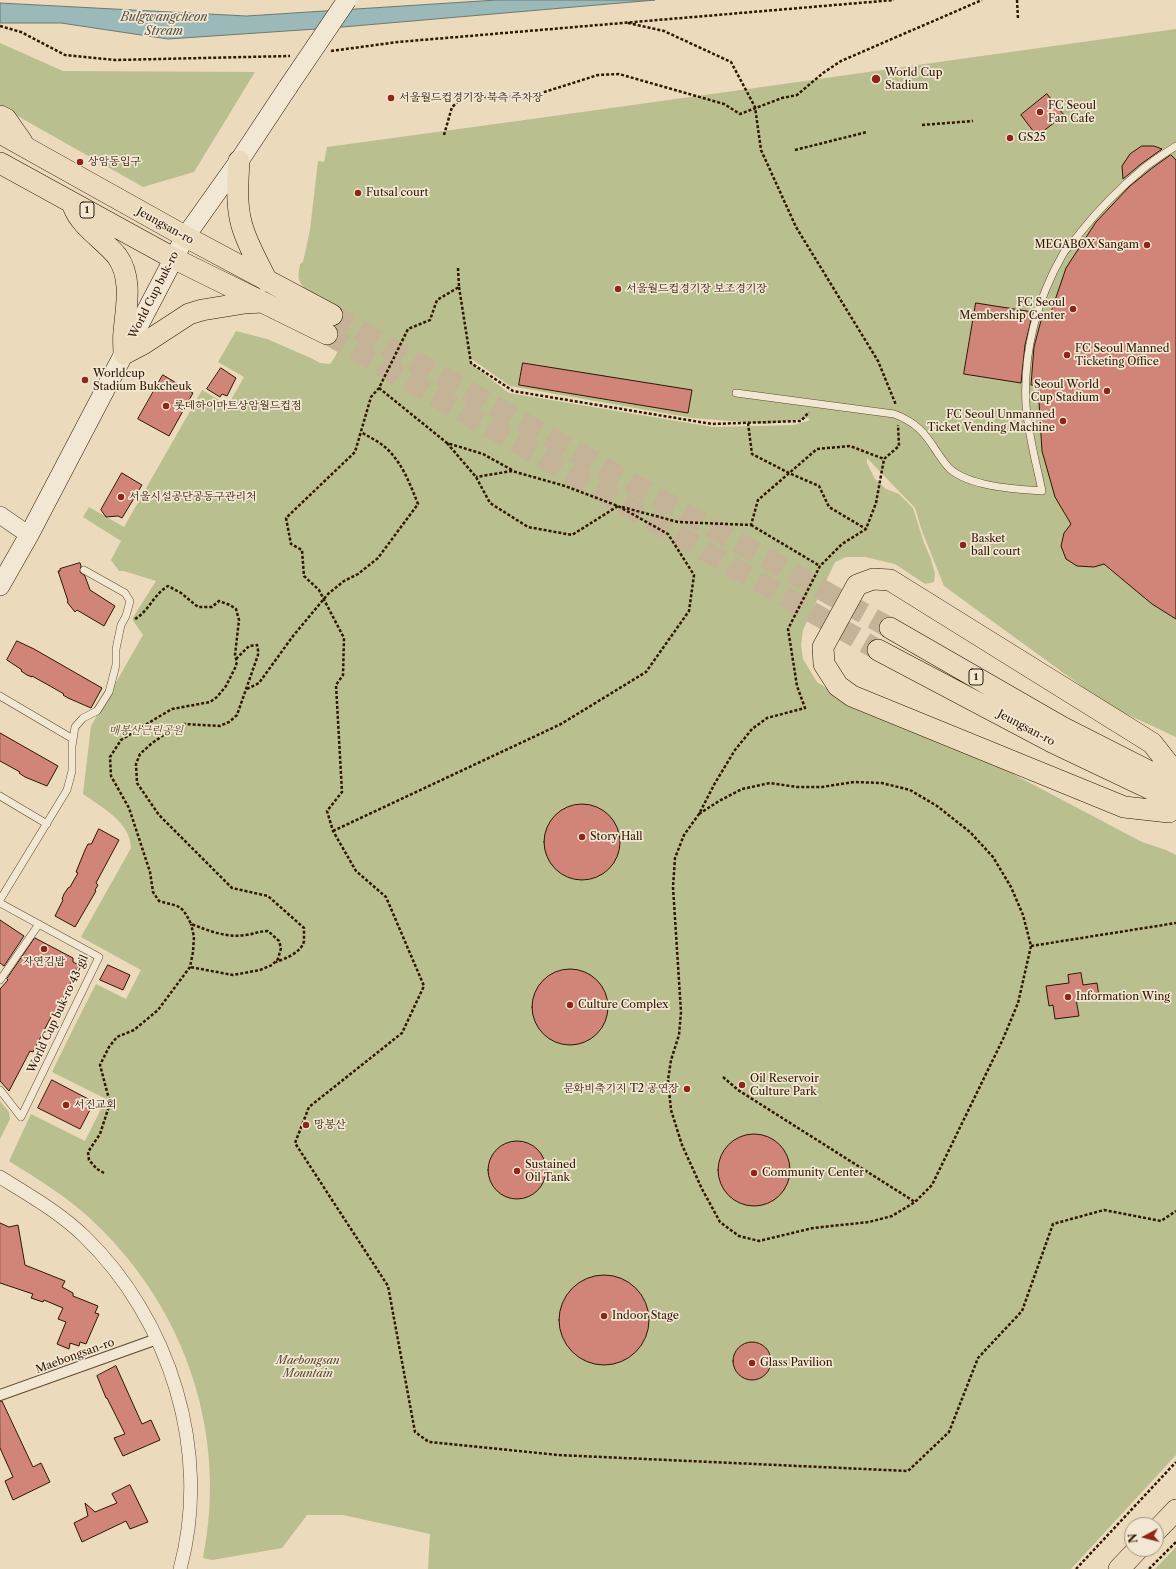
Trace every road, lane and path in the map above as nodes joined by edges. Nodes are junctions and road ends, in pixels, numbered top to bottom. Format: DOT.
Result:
graph roads {
  1 [pos="347,0"];
  2 [pos="894,0"];
  3 [pos="982,0"];
  4 [pos="1017,0"];
  5 [pos="1018,19"];
  6 [pos="755,107"];
  7 [pos="0,116"];
  8 [pos="973,121"];
  9 [pos="922,125"];
  10 [pos="867,132"];
  11 [pos="0,133"];
  12 [pos="444,135"];
  13 [pos="25,146"];
  14 [pos="1176,146"];
  15 [pos="795,150"];
  16 [pos="239,161"];
  17 [pos="0,163"];
  18 [pos="73,203"];
  19 [pos="185,237"];
  20 [pos="173,258"];
  21 [pos="458,268"];
  22 [pos="267,281"];
  23 [pos="459,287"];
  24 [pos="262,302"];
  25 [pos="124,354"];
  26 [pos="379,388"];
  27 [pos="736,393"];
  28 [pos="816,403"];
  29 [pos="897,415"];
  30 [pos="748,423"];
  31 [pos="361,432"];
  32 [pos="446,443"];
  33 [pos="884,459"];
  34 [pos="512,471"];
  35 [pos="789,473"];
  36 [pos="476,477"];
  37 [pos="618,506"];
  38 [pos="0,515"];
  39 [pos="751,525"];
  40 [pos="866,529"];
  41 [pos="29,535"];
  42 [pos="820,566"];
  43 [pos="84,570"];
  44 [pos="0,586"];
  45 [pos="122,624"];
  46 [pos="890,628"];
  47 [pos="878,650"];
  48 [pos="236,659"];
  49 [pos="247,689"];
  50 [pos="0,696"];
  51 [pos="1057,734"];
  52 [pos="73,739"];
  53 [pos="1175,776"];
  54 [pos="0,796"];
  55 [pos="1174,810"];
  56 [pos="699,814"];
  57 [pos="47,824"];
  58 [pos="333,831"];
  59 [pos="0,902"];
  60 [pos="1176,923"];
  61 [pos="39,924"];
  62 [pos="191,924"];
  63 [pos="1031,946"];
  64 [pos="275,962"];
  65 [pos="190,967"];
  66 [pos="0,980"];
  67 [pos="723,1077"];
  68 [pos="0,1090"];
  69 [pos="104,1173"];
  70 [pos="0,1177"];
  71 [pos="915,1202"];
  72 [pos="1176,1211"];
  73 [pos="157,1339"];
  74 [pos="0,1395"];
  75 [pos="1176,1462"];
  76 [pos="1176,1510"];
  77 [pos="1164,1523"];
  78 [pos="1176,1542"];
  79 [pos="1130,1557"];
  80 [pos="180,1569"];
  81 [pos="1076,1569"];
  82 [pos="1119,1569"];
  83 [pos="1149,1569"];
  1 -- 16 [label="main road, World Cup buk-ro, bridge"];
  2 -- 6 [label="path"];
  3 -- 6 [label="path"];
  4 -- 5 [label="path"];
  6 -- 12 [label="path"];
  6 -- 29 [label="path"];
  7 -- 13 [label="main road"];
  8 -- 9 [label="path"];
  10 -- 15 [label="path"];
  11 -- 13 [label="main road, Jeungsan-ro / 1"];
  13 -- 19 [label="main road, Jeungsan-ro / 1"];
  14 -- 29 [label="lane"];
  16 -- 19 [label="main road, World Cup buk-ro"];
  16 -- 22 [label="main road"];
  17 -- 18 [label="main road, Jeungsan-ro / 1"];
  18 -- 20 [label="main road, Jeungsan-ro / 1"];
  18 -- 25 [label="main road"];
  19 -- 20 [label="main road, World Cup buk-ro"];
  19 -- 22 [label="main road, Jeungsan-ro / 1"];
  20 -- 24 [label="main road, Jeungsan-ro / 1"];
  20 -- 25 [label="main road, World Cup buk-ro"];
  21 -- 23 [label="path"];
  22 -- 24 [label="main road, Jeungsan-ro / 1"];
  23 -- 26 [label="path"];
  23 -- 30 [label="path"];
  24 -- 25 [label="main road"];
  25 -- 41 [label="main road, World Cup buk-ro"];
  26 -- 31 [label="path"];
  26 -- 32 [label="path"];
  27 -- 28 [label="lane"];
  28 -- 29 [label="lane"];
  28 -- 30 [label="path"];
  29 -- 33 [label="path"];
  30 -- 35 [label="path"];
  31 -- 49 [label="path"];
  31 -- 58 [label="path"];
  32 -- 34 [label="path"];
  32 -- 36 [label="path"];
  33 -- 35 [label="path"];
  33 -- 40 [label="path"];
  34 -- 36 [label="path"];
  34 -- 37 [label="path"];
  35 -- 39 [label="path"];
  35 -- 40 [label="path"];
  36 -- 37 [label="path"];
  37 -- 39 [label="path"];
  37 -- 58 [label="path"];
  38 -- 41 [label="street"];
  39 -- 42 [label="path"];
  40 -- 42 [label="path"];
  41 -- 44 [label="main road, World Cup buk-ro"];
  42 -- 56 [label="path"];
  43 -- 45 [label="lane"];
  45 -- 48 [label="path"];
  45 -- 52 [label="lane"];
  46 -- 51 [label="main road, Jeungsan-ro / 1"];
  47 -- 51 [label="main road, Jeungsan-ro / 1"];
  48 -- 49 [label="path"];
  48 -- 62 [label="path"];
  49 -- 64 [label="path"];
  50 -- 52 [label="lane"];
  51 -- 53 [label="main road, 1"];
  51 -- 55 [label="main road, 1"];
  52 -- 57 [label="lane"];
  53 -- 55 [label="main road"];
  54 -- 57 [label="lane"];
  56 -- 63 [label="path"];
  56 -- 71 [label="path"];
  57 -- 59 [label="lane"];
  58 -- 72 [label="path"];
  59 -- 61 [label="lane, World Cup buk-ro 43-gil"];
  60 -- 63 [label="path"];
  61 -- 66 [label="lane"];
  61 -- 68 [label="lane, World Cup buk-ro 43-gil"];
  62 -- 64 [label="path"];
  62 -- 65 [label="path"];
  63 -- 71 [label="path"];
  64 -- 65 [label="path"];
  65 -- 69 [label="path"];
  67 -- 71 [label="path"];
  70 -- 73 [label="street"];
  73 -- 74 [label="street, Maebongsan-ro"];
  73 -- 80 [label="street"];
  75 -- 81 [label="path"];
  76 -- 77 [label="main road"];
  78 -- 83 [label="path"];
  79 -- 82 [label="main road"];
}
